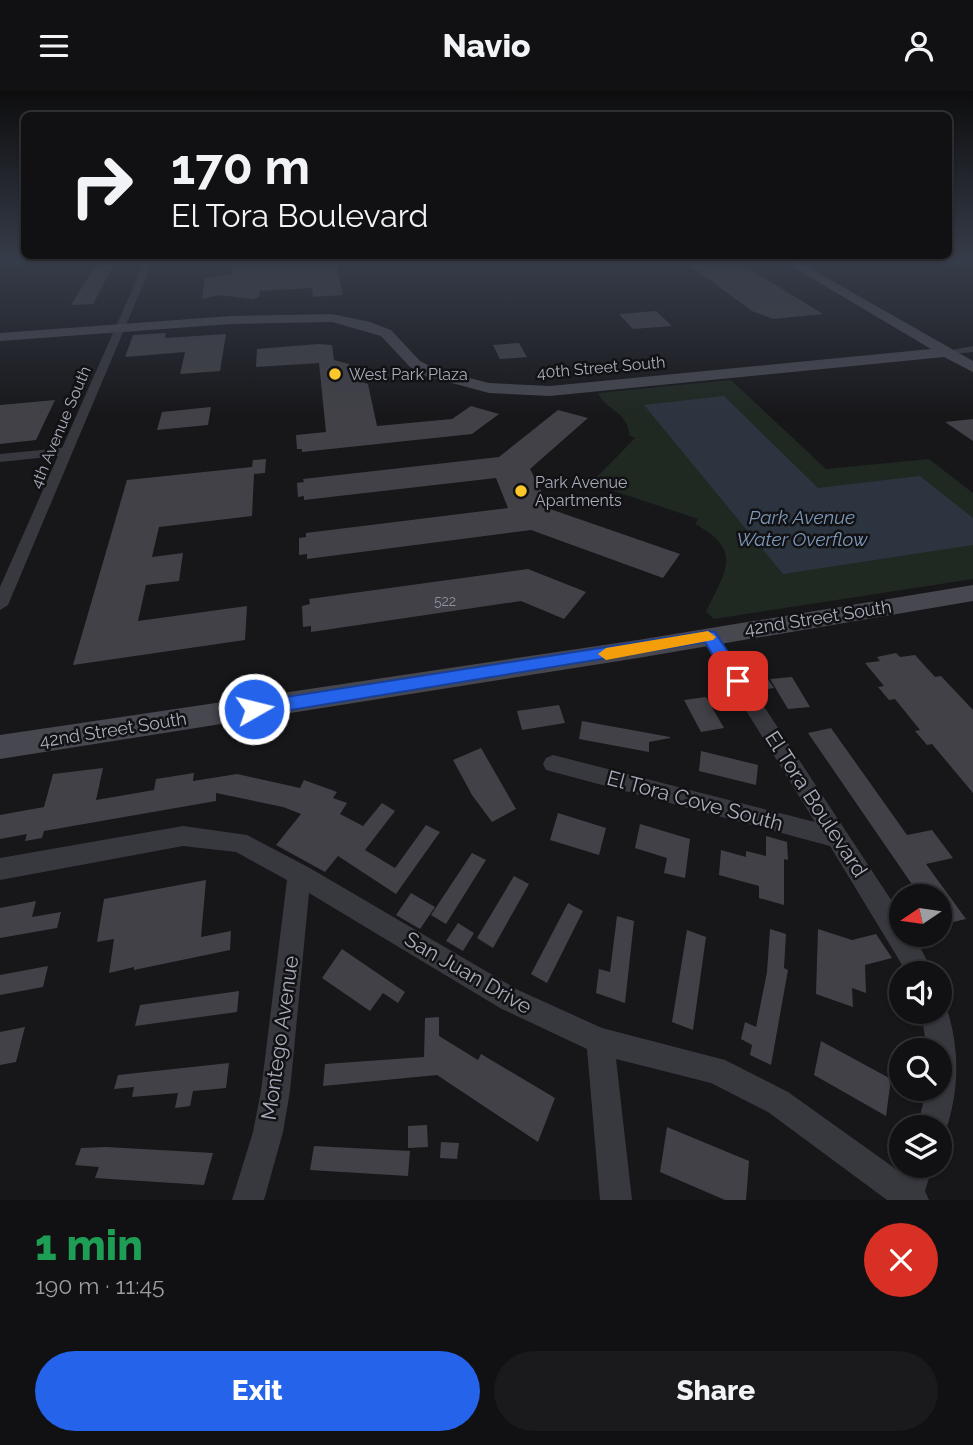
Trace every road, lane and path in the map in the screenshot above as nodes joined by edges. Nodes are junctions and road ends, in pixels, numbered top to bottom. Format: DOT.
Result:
graph roads {
  1 [pos="127,313"];
  2 [pos="878,313"];
  3 [pos="121,328"];
  4 [pos="0,337"];
  5 [pos="973,349"];
  6 [pos="946,352"];
  7 [pos="973,367"];
  8 [pos="67,451"];
  9 [pos="0,458"];
  10 [pos="973,593"];
  11 [pos="0,605"];
  12 [pos="709,636"];
  13 [pos="0,747"];
  14 [pos="553,764"];
  15 [pos="838,838"];
  16 [pos="0,869"];
  17 [pos="300,874"];
  18 [pos="915,961"];
  19 [pos="938,1024"];
  20 [pos="600,1041"];
  21 [pos="936,1115"];
  22 [pos="913,1187"];
  23 [pos="248,1200"];
  24 [pos="616,1200"];
  1 -- 3 [label="street, 4th Avenue South"];
  2 -- 6 [label="street"];
  3 -- 4 [label="street, 40th Street South"];
  3 -- 6 [label="street, 40th Street South"];
  3 -- 8 [label="street, 4th Avenue South"];
  5 -- 6 [label="street, 40th Street South"];
  6 -- 7 [label="street"];
  8 -- 9 [label="street"];
  8 -- 11 [label="street, 4th Avenue South"];
  10 -- 12 [label="street, 42nd Street South"];
  12 -- 13 [label="street, 42nd Street South"];
  12 -- 15 [label="street, El Tora Boulevard"];
  14 -- 15 [label="street, El Tora Cove South"];
  15 -- 18 [label="street, El Tora Boulevard"];
  16 -- 17 [label="street, San Juan Drive"];
  17 -- 20 [label="street, San Juan Drive"];
  17 -- 23 [label="street, Montego Avenue"];
  19 -- 21 [label="street"];
  20 -- 22 [label="street, San Juan Drive"];
  20 -- 24 [label="street"];
}
